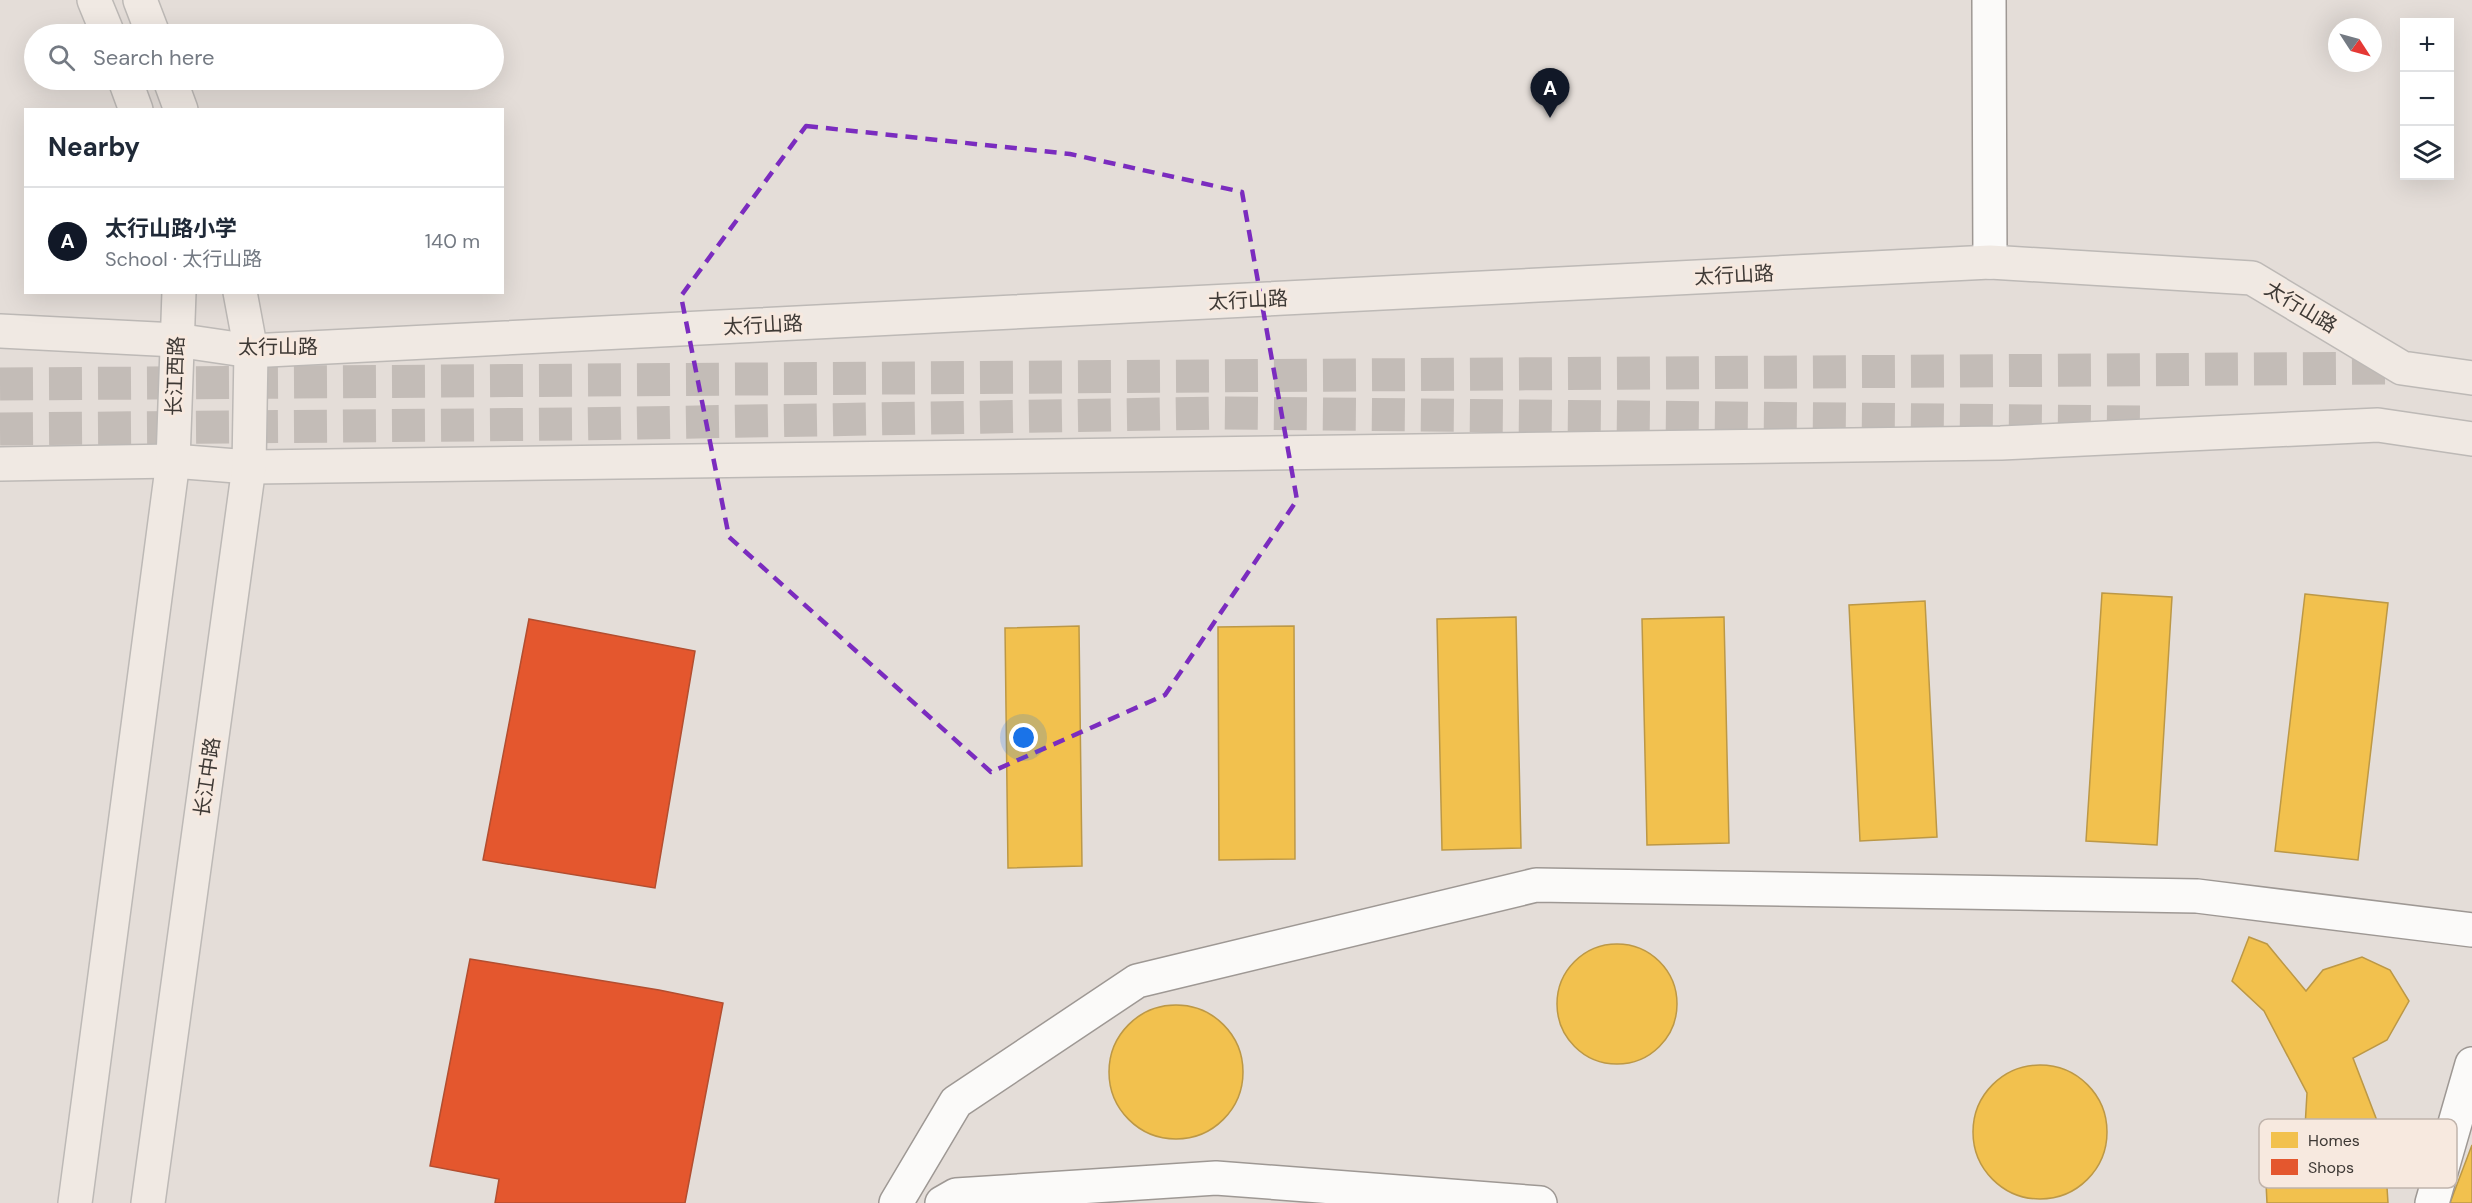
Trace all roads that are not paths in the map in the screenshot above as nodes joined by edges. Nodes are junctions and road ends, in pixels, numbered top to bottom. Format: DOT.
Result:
graph roads {
  1 [pos="94,0"];
  2 [pos="140,0"];
  3 [pos="1989,0"];
  4 [pos="104,24"];
  5 [pos="149,24"];
  6 [pos="129,90"];
  7 [pos="174,90"];
  8 [pos="135,108"];
  9 [pos="180,108"];
  10 [pos="1990,262"];
  11 [pos="179,294"];
  12 [pos="240,294"];
  13 [pos="0,331"];
  14 [pos="176,340"];
  15 [pos="251,351"];
  16 [pos="2472,378"];
  17 [pos="2472,439"];
  18 [pos="173,460"];
  19 [pos="0,464"];
  20 [pos="249,467"];
  21 [pos="2472,930"];
  22 [pos="2472,1064"];
  23 [pos="2456,1119"];
  24 [pos="2436,1188"];
  25 [pos="75,1203"];
  26 [pos="148,1203"];
  27 [pos="896,1203"];
  28 [pos="942,1203"];
  29 [pos="1540,1203"];
  30 [pos="2432,1203"];
  1 -- 4 [label="main road"];
  2 -- 5 [label="main road"];
  3 -- 10 [label="street"];
  6 -- 8 [label="main road"];
  7 -- 9 [label="main road"];
  10 -- 15 [label="main road, 太行山路"];
  10 -- 16 [label="main road, 太行山路"];
  11 -- 14 [label="main road, 长江西路"];
  12 -- 15 [label="main road"];
  13 -- 14 [label="main road, 太行山路"];
  14 -- 15 [label="main road, 太行山路"];
  14 -- 18 [label="main road, 长江西路"];
  15 -- 20 [label="main road, 长江中路"];
  17 -- 20 [label="main road"];
  18 -- 19 [label="main road"];
  18 -- 20 [label="main road"];
  18 -- 25 [label="main road"];
  20 -- 26 [label="main road, 长江中路"];
  21 -- 27 [label="street"];
  22 -- 23 [label="street"];
  24 -- 30 [label="street"];
  28 -- 29 [label="street"];
}
